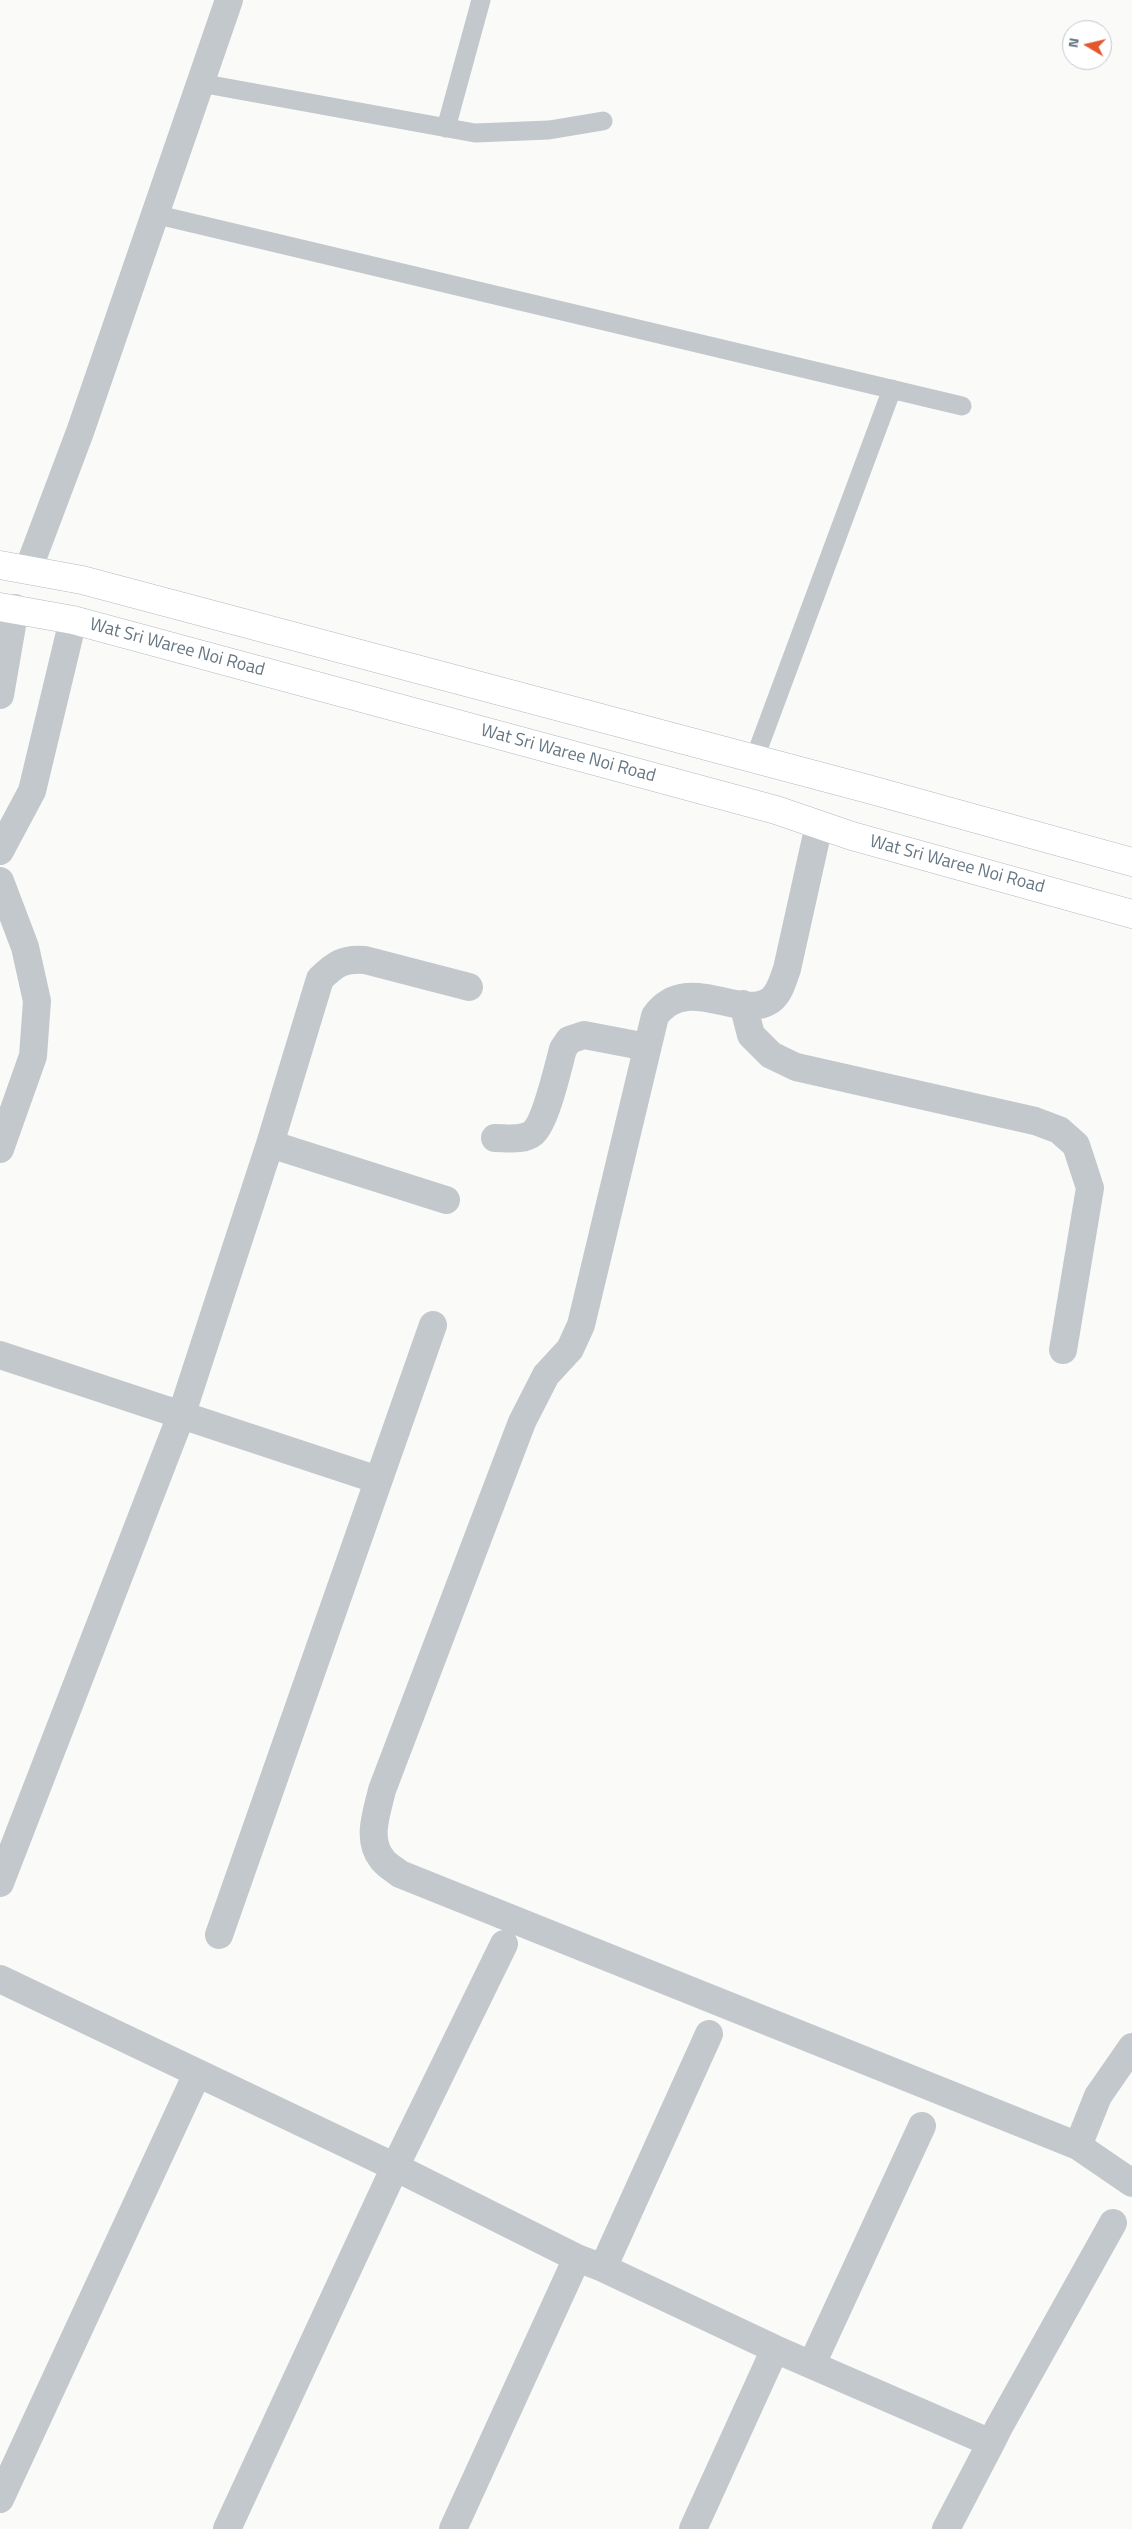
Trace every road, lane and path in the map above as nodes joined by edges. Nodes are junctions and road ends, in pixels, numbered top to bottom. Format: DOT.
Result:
graph roads {
  1 [pos="229,0"];
  2 [pos="481,0"];
  3 [pos="200,83"];
  4 [pos="603,121"];
  5 [pos="446,128"];
  6 [pos="154,214"];
  7 [pos="892,390"];
  8 [pos="962,406"];
  9 [pos="0,565"];
  10 [pos="28,570"];
  11 [pos="7,607"];
  12 [pos="73,620"];
  13 [pos="0,695"];
  14 [pos="754,760"];
  15 [pos="819,825"];
  16 [pos="0,851"];
  17 [pos="1132,862"];
  18 [pos="0,881"];
  19 [pos="1132,914"];
  20 [pos="469,987"];
  21 [pos="743,1004"];
  22 [pos="647,1047"];
  23 [pos="495,1138"];
  24 [pos="270,1144"];
  25 [pos="0,1149"];
  26 [pos="446,1200"];
  27 [pos="433,1325"];
  28 [pos="1064,1350"];
  29 [pos="0,1355"];
  30 [pos="182,1414"];
  31 [pos="378,1480"];
  32 [pos="0,1883"];
  33 [pos="219,1936"];
  34 [pos="504,1944"];
  35 [pos="2,1985"];
  36 [pos="709,2034"];
  37 [pos="1132,2047"];
  38 [pos="198,2074"];
  39 [pos="922,2126"];
  40 [pos="1078,2146"];
  41 [pos="395,2167"];
  42 [pos="1132,2184"];
  43 [pos="1113,2223"];
  44 [pos="577,2258"];
  45 [pos="603,2268"];
  46 [pos="775,2349"];
  47 [pos="812,2364"];
  48 [pos="991,2443"];
  49 [pos="0,2499"];
  50 [pos="227,2529"];
  51 [pos="453,2529"];
  52 [pos="693,2529"];
  53 [pos="946,2529"];
  1 -- 3 [label="street"];
  2 -- 5 [label="lane"];
  3 -- 5 [label="lane"];
  3 -- 6 [label="street"];
  4 -- 5 [label="lane"];
  6 -- 7 [label="lane"];
  6 -- 10 [label="street"];
  7 -- 8 [label="lane"];
  7 -- 14 [label="lane"];
  9 -- 10 [label="main road"];
  10 -- 11 [label="main road"];
  10 -- 14 [label="main road"];
  11 -- 12 [label="main road, Wat Sri Waree Noi Road"];
  11 -- 13 [label="street"];
  12 -- 15 [label="main road, Wat Sri Waree Noi Road"];
  12 -- 16 [label="street"];
  14 -- 17 [label="main road"];
  15 -- 19 [label="main road, Wat Sri Waree Noi Road"];
  15 -- 21 [label="street"];
  18 -- 25 [label="street"];
  20 -- 24 [label="street"];
  21 -- 22 [label="street"];
  21 -- 28 [label="street"];
  22 -- 23 [label="street"];
  22 -- 40 [label="street"];
  24 -- 26 [label="street"];
  24 -- 30 [label="street"];
  27 -- 31 [label="street"];
  29 -- 30 [label="street"];
  30 -- 31 [label="street"];
  30 -- 32 [label="street"];
  31 -- 33 [label="street"];
  34 -- 41 [label="street"];
  35 -- 38 [label="street"];
  36 -- 45 [label="street"];
  37 -- 40 [label="street"];
  38 -- 41 [label="street"];
  38 -- 49 [label="street"];
  39 -- 47 [label="street"];
  40 -- 42 [label="street"];
  41 -- 44 [label="street"];
  41 -- 50 [label="street"];
  43 -- 48 [label="street"];
  44 -- 45 [label="street"];
  44 -- 51 [label="street"];
  45 -- 46 [label="street"];
  46 -- 47 [label="street"];
  46 -- 52 [label="street"];
  47 -- 48 [label="street"];
  48 -- 53 [label="street"];
}
